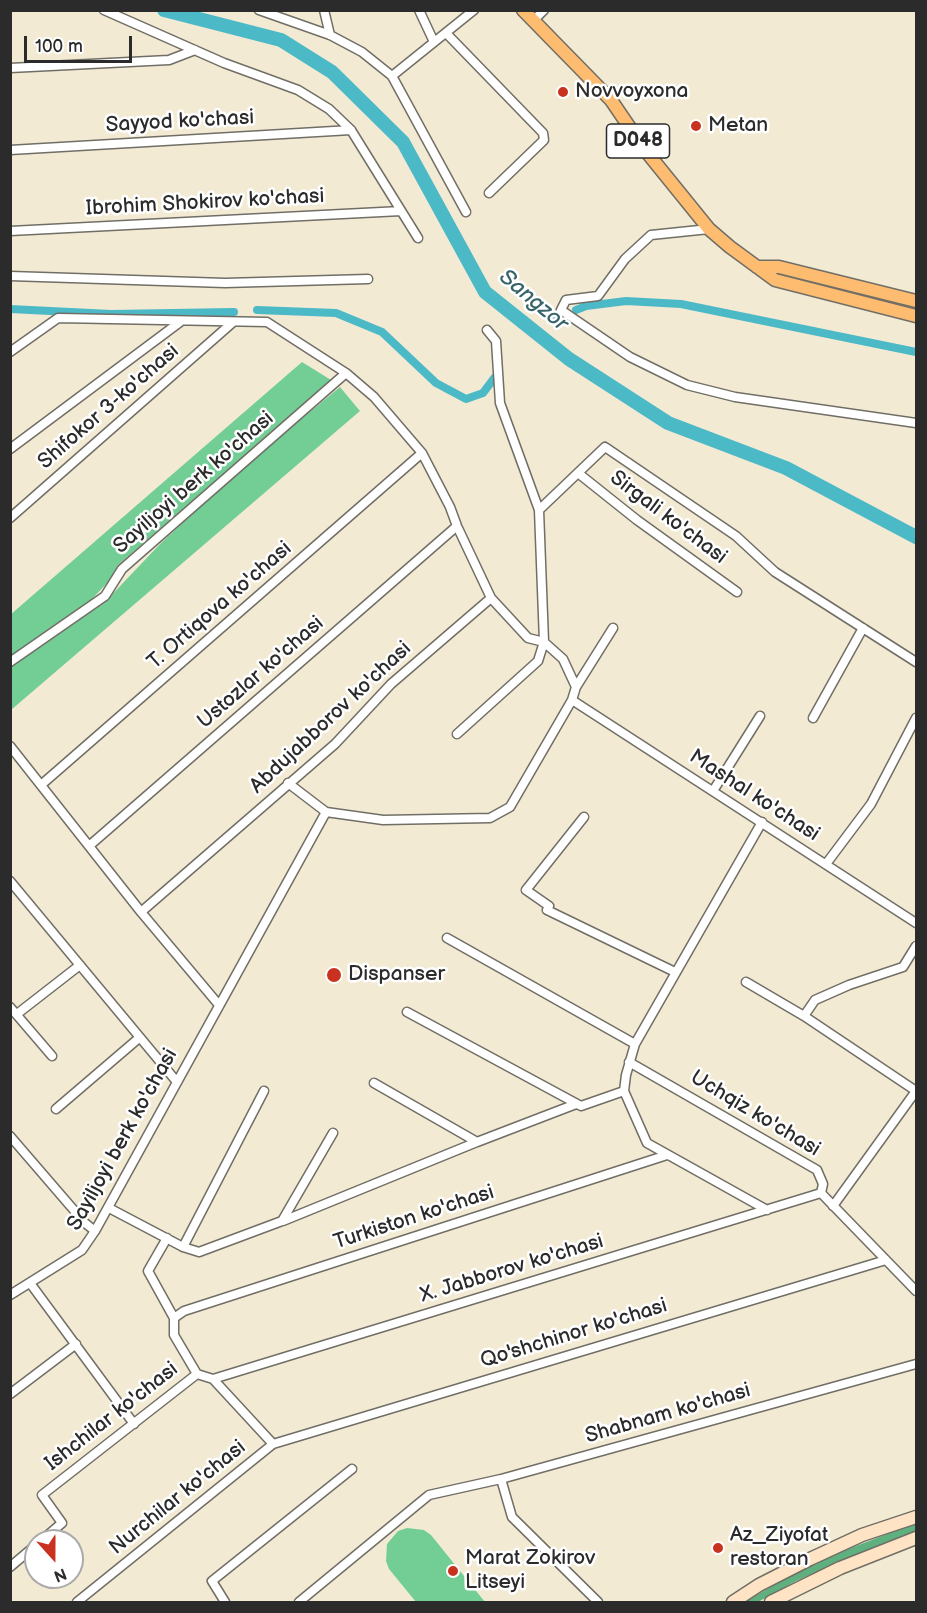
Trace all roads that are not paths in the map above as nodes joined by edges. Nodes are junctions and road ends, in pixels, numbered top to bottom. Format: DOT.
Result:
graph roads {
  1 [pos="104,10"];
  2 [pos="259,10"];
  3 [pos="324,10"];
  4 [pos="419,10"];
  5 [pos="474,10"];
  6 [pos="523,10"];
  7 [pos="544,10"];
  8 [pos="533,21"];
  9 [pos="446,33"];
  10 [pos="330,35"];
  11 [pos="434,42"];
  12 [pos="195,50"];
  13 [pos="10,68"];
  14 [pos="392,76"];
  15 [pos="351,130"];
  16 [pos="10,150"];
  17 [pos="489,193"];
  18 [pos="402,211"];
  19 [pos="466,212"];
  20 [pos="709,229"];
  21 [pos="10,231"];
  22 [pos="418,238"];
  23 [pos="757,267"];
  24 [pos="10,276"];
  25 [pos="368,279"];
  26 [pos="916,301"];
  27 [pos="916,316"];
  28 [pos="180,322"];
  29 [pos="232,323"];
  30 [pos="487,330"];
  31 [pos="10,352"];
  32 [pos="346,373"];
  33 [pos="916,423"];
  34 [pos="10,449"];
  35 [pos="422,453"];
  36 [pos="578,473"];
  37 [pos="539,510"];
  38 [pos="10,518"];
  39 [pos="457,526"];
  40 [pos="737,592"];
  41 [pos="491,598"];
  42 [pos="613,628"];
  43 [pos="863,628"];
  44 [pos="544,642"];
  45 [pos="10,662"];
  46 [pos="916,662"];
  47 [pos="576,687"];
  48 [pos="572,700"];
  49 [pos="760,716"];
  50 [pos="813,718"];
  51 [pos="916,718"];
  52 [pos="457,734"];
  53 [pos="10,746"];
  54 [pos="288,783"];
  55 [pos="41,785"];
  56 [pos="713,791"];
  57 [pos="326,812"];
  58 [pos="584,817"];
  59 [pos="762,822"];
  60 [pos="89,846"];
  61 [pos="826,864"];
  62 [pos="10,881"];
  63 [pos="141,912"];
  64 [pos="916,923"];
  65 [pos="447,938"];
  66 [pos="916,945"];
  67 [pos="80,965"];
  68 [pos="675,972"];
  69 [pos="747,982"];
  70 [pos="219,1005"];
  71 [pos="10,1007"];
  72 [pos="407,1012"];
  73 [pos="17,1014"];
  74 [pos="804,1016"];
  75 [pos="139,1038"];
  76 [pos="635,1044"];
  77 [pos="52,1056"];
  78 [pos="630,1062"];
  79 [pos="177,1082"];
  80 [pos="374,1083"];
  81 [pos="264,1091"];
  82 [pos="624,1091"];
  83 [pos="576,1104"];
  84 [pos="56,1109"];
  85 [pos="333,1133"];
  86 [pos="10,1136"];
  87 [pos="477,1142"];
  88 [pos="667,1155"];
  89 [pos="821,1193"];
  90 [pos="833,1206"];
  91 [pos="109,1208"];
  92 [pos="767,1210"];
  93 [pos="282,1221"];
  94 [pos="95,1232"];
  95 [pos="167,1238"];
  96 [pos="183,1247"];
  97 [pos="886,1260"];
  98 [pos="30,1283"];
  99 [pos="916,1291"];
  100 [pos="10,1295"];
  101 [pos="174,1318"];
  102 [pos="76,1344"];
  103 [pos="916,1364"];
  104 [pos="197,1374"];
  105 [pos="213,1379"];
  106 [pos="10,1394"];
  107 [pos="135,1424"];
  108 [pos="273,1444"];
  109 [pos="352,1469"];
  110 [pos="501,1479"];
  111 [pos="916,1516"];
  112 [pos="55,1529"];
  113 [pos="915,1542"];
  114 [pos="24,1555"];
  115 [pos="10,1567"];
  116 [pos="77,1602"];
  117 [pos="225,1602"];
  118 [pos="299,1602"];
  119 [pos="598,1602"];
  120 [pos="733,1602"];
  121 [pos="771,1602"];
  1 -- 12 [label="street"];
  2 -- 10 [label="street"];
  3 -- 10 [label="street"];
  4 -- 11 [label="street"];
  5 -- 9 [label="street"];
  6 -- 8 [label="main road, D048"];
  7 -- 8 [label="street"];
  8 -- 20 [label="main road, D048"];
  9 -- 11 [label="street"];
  9 -- 17 [label="street"];
  10 -- 14 [label="street"];
  11 -- 14 [label="street"];
  12 -- 13 [label="street"];
  12 -- 15 [label="street"];
  14 -- 19 [label="street"];
  15 -- 16 [label="street, Sayyod ko'chasi"];
  15 -- 18 [label="street"];
  18 -- 21 [label="street, Ibrohim Shokirov ko'chasi"];
  18 -- 22 [label="street"];
  20 -- 23 [label="main road, D048"];
  20 -- 33 [label="street"];
  23 -- 26 [label="main road"];
  23 -- 27 [label="main road, D048"];
  24 -- 25 [label="street"];
  28 -- 29 [label="street"];
  28 -- 31 [label="street"];
  28 -- 34 [label="street"];
  29 -- 32 [label="street"];
  29 -- 38 [label="street, Shifokor 3-ko'chasi"];
  30 -- 37 [label="street"];
  32 -- 35 [label="street"];
  32 -- 45 [label="street, Sayiljoyi berk ko'chasi"];
  35 -- 39 [label="street"];
  35 -- 55 [label="street, T. Ortiqova ko'chasi"];
  36 -- 37 [label="street"];
  36 -- 40 [label="street, Sirgali ko'chasi"];
  36 -- 43 [label="street"];
  37 -- 44 [label="street"];
  39 -- 41 [label="street"];
  39 -- 60 [label="street, Ustozlar ko'chasi"];
  41 -- 44 [label="street"];
  41 -- 54 [label="street, Abdujabborov ko'chasi"];
  42 -- 47 [label="street"];
  43 -- 46 [label="street"];
  43 -- 50 [label="street"];
  44 -- 47 [label="street"];
  44 -- 52 [label="street"];
  47 -- 48 [label="street"];
  48 -- 56 [label="street, Mashal ko'chasi"];
  48 -- 57 [label="street"];
  49 -- 56 [label="street"];
  51 -- 61 [label="street"];
  53 -- 55 [label="street"];
  54 -- 57 [label="street"];
  54 -- 63 [label="street, Abdujabborov ko'chasi"];
  55 -- 60 [label="street"];
  56 -- 59 [label="street, Mashal ko'chasi"];
  57 -- 70 [label="street, Sayiljoyi berk ko'chasi"];
  58 -- 68 [label="street"];
  59 -- 61 [label="street, Mashal ko'chasi"];
  59 -- 68 [label="street"];
  60 -- 63 [label="street"];
  61 -- 64 [label="street, Mashal ko'chasi"];
  62 -- 67 [label="street"];
  63 -- 70 [label="street"];
  65 -- 76 [label="street"];
  66 -- 74 [label="street"];
  67 -- 73 [label="street"];
  67 -- 75 [label="street"];
  68 -- 76 [label="street"];
  69 -- 74 [label="street"];
  70 -- 79 [label="street, Sayiljoyi berk ko'chasi"];
  71 -- 73 [label="street"];
  72 -- 83 [label="street"];
  73 -- 77 [label="street"];
  74 -- 90 [label="street"];
  75 -- 79 [label="street"];
  75 -- 84 [label="street"];
  76 -- 78 [label="street"];
  78 -- 82 [label="street"];
  78 -- 89 [label="street, Uchqiz ko'chasi"];
  79 -- 91 [label="street, Sayiljoyi berk ko'chasi"];
  80 -- 87 [label="street"];
  81 -- 96 [label="street"];
  82 -- 83 [label="street"];
  82 -- 88 [label="street"];
  83 -- 87 [label="street"];
  85 -- 93 [label="street"];
  86 -- 94 [label="street"];
  87 -- 93 [label="street"];
  88 -- 92 [label="street"];
  88 -- 101 [label="street, Turkiston ko'chasi"];
  89 -- 90 [label="street, Uchqiz ko'chasi"];
  89 -- 92 [label="street, X. Jabborov ko'chasi"];
  90 -- 97 [label="street, Uchqiz ko'chasi"];
  91 -- 94 [label="street, Sayiljoyi berk ko'chasi"];
  91 -- 95 [label="street"];
  92 -- 105 [label="street, X. Jabborov ko'chasi"];
  93 -- 96 [label="street"];
  94 -- 98 [label="street, Sayiljoyi berk ko'chasi"];
  95 -- 96 [label="street"];
  95 -- 101 [label="street"];
  97 -- 99 [label="street, Uchqiz ko'chasi"];
  97 -- 108 [label="street, Qo'shchinor ko'chasi"];
  98 -- 100 [label="street, Sayiljoyi berk ko'chasi"];
  98 -- 102 [label="street"];
  101 -- 104 [label="street"];
  102 -- 106 [label="street"];
  102 -- 107 [label="street"];
  103 -- 110 [label="street, Shabnam ko'chasi"];
  104 -- 105 [label="street"];
  104 -- 107 [label="street, Ishchilar ko'chasi"];
  105 -- 108 [label="street"];
  107 -- 112 [label="street, Ishchilar ko'chasi"];
  108 -- 116 [label="street, Nurchilar ko'chasi"];
  109 -- 117 [label="street"];
  110 -- 118 [label="street, Shabnam ko'chasi"];
  110 -- 119 [label="street"];
  111 -- 120 [label="main road"];
  113 -- 121 [label="main road"];
  114 -- 115 [label="street"];
}
